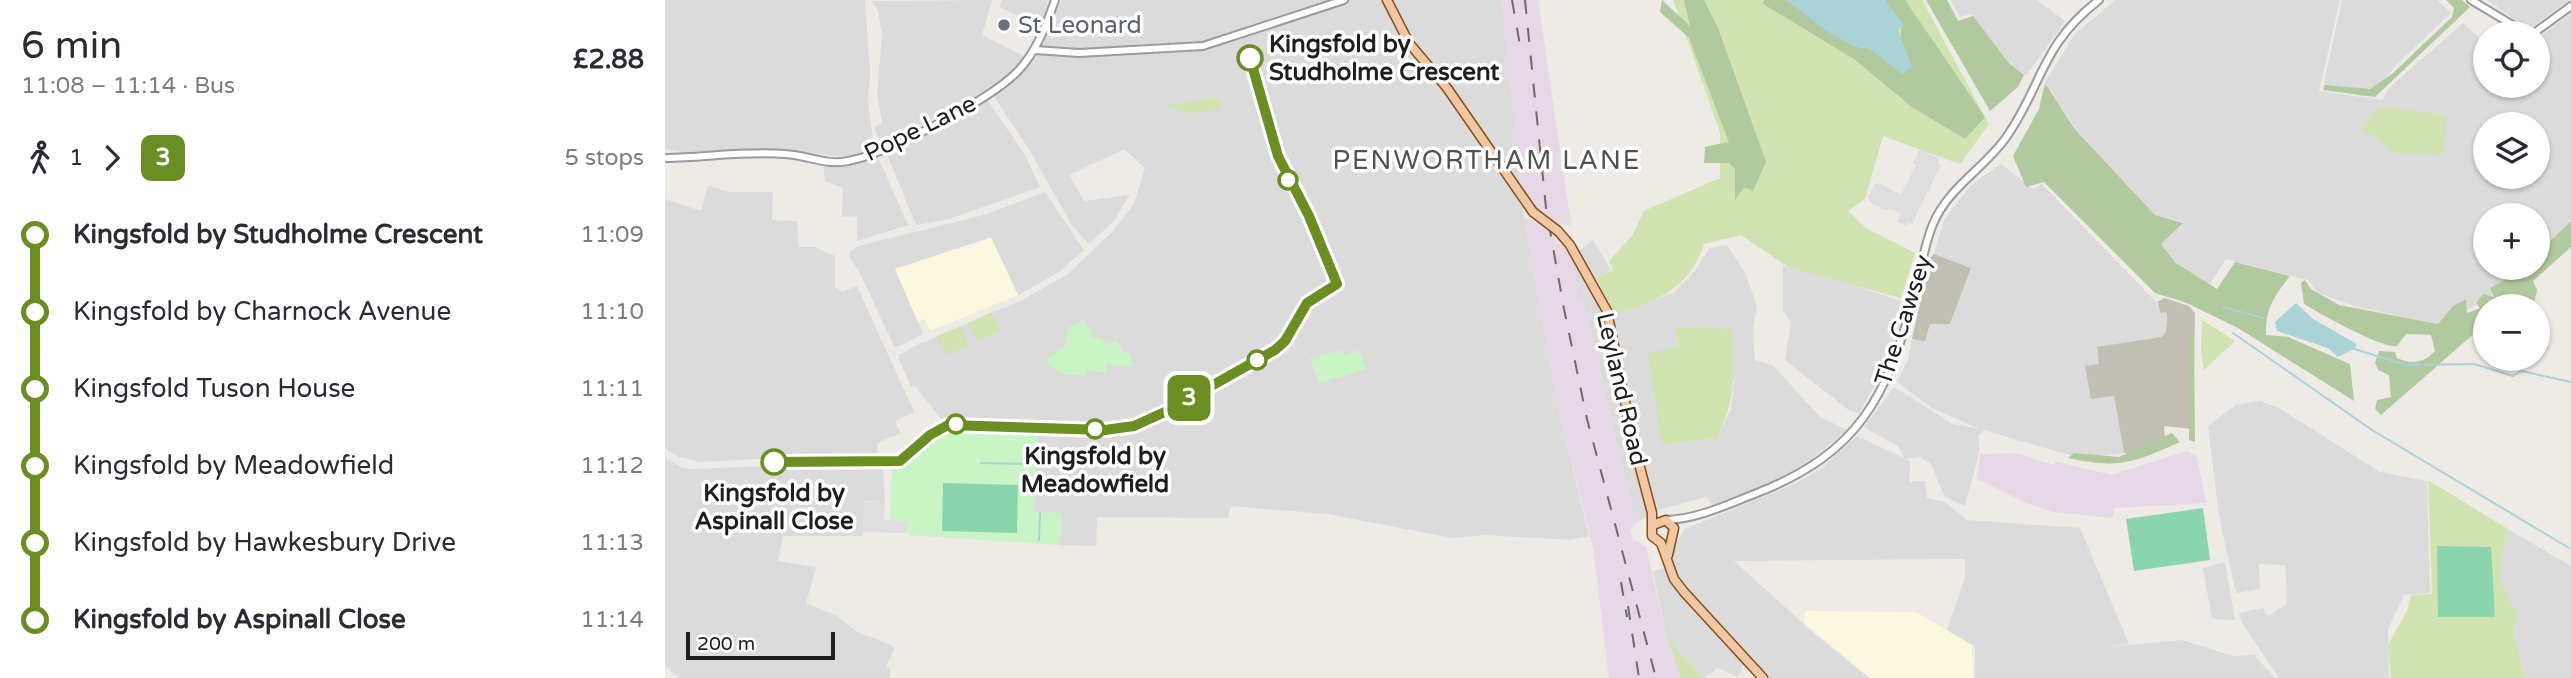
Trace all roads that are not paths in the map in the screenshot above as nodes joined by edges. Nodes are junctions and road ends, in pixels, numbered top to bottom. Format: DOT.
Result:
graph roads {
  1 [pos="1055,0"];
  2 [pos="1344,0"];
  3 [pos="1387,0"];
  4 [pos="2099,0"];
  5 [pos="2471,0"];
  6 [pos="2571,6"];
  7 [pos="2506,21"];
  8 [pos="2550,21"];
  9 [pos="1035,50"];
  10 [pos="666,159"];
  11 [pos="1689,518"];
  12 [pos="1660,522"];
  13 [pos="1673,536"];
  14 [pos="1661,543"];
  15 [pos="1667,558"];
  16 [pos="1763,678"];
  1 -- 9 [label="street, Pope Lane"];
  2 -- 9 [label="street"];
  3 -- 12 [label="main road, Leyland Road, bridge"];
  4 -- 11 [label="street, The Cawsey"];
  5 -- 7 [label="street"];
  6 -- 8 [label="street"];
  9 -- 10 [label="street, Pope Lane"];
  11 -- 12 [label="street, The Cawsey"];
  11 -- 13 [label="street, The Cawsey"];
  12 -- 13 [label="main road"];
  12 -- 14 [label="main road"];
  13 -- 14 [label="main road"];
  13 -- 15 [label="main road"];
  14 -- 15 [label="main road"];
  15 -- 16 [label="main road"];
}
